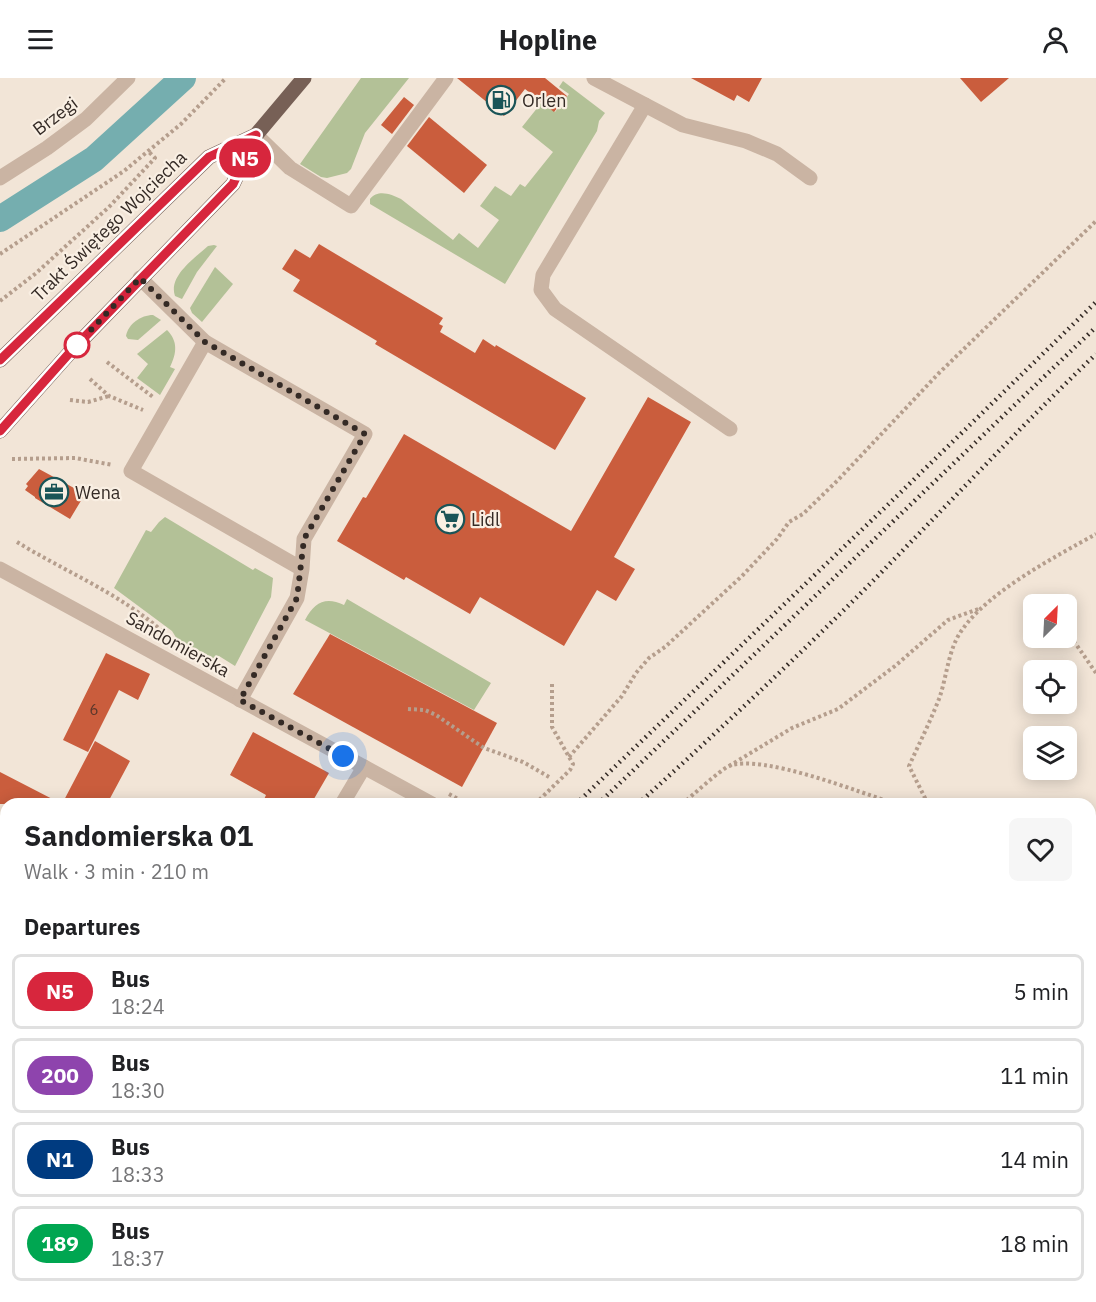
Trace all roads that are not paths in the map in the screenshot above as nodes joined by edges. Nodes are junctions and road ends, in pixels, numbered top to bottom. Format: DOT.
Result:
graph roads {
  1 [pos="128,78"];
  2 [pos="304,78"];
  3 [pos="446,78"];
  4 [pos="594,78"];
  5 [pos="645,105"];
  6 [pos="256,135"];
  7 [pos="0,178"];
  8 [pos="810,178"];
  9 [pos="140,278"];
  10 [pos="205,342"];
  11 [pos="0,360"];
  12 [pos="730,429"];
  13 [pos="0,431"];
  14 [pos="0,569"];
  15 [pos="302,569"];
  16 [pos="240,700"];
  17 [pos="364,767"];
  18 [pos="346,798"];
  19 [pos="421,798"];
  1 -- 7 [label="street, Brzegi"];
  2 -- 6 [label="main road, Trakt Świętego Wojciecha"];
  3 -- 6 [label="street"];
  4 -- 5 [label="street"];
  5 -- 8 [label="street"];
  5 -- 12 [label="street"];
  6 -- 9 [label="main road, Trakt Świętego Wojciecha"];
  6 -- 11 [label="main road, Trakt Świętego Wojciecha"];
  9 -- 10 [label="street"];
  9 -- 13 [label="main road, Trakt Świętego Wojciecha"];
  10 -- 15 [label="street"];
  10 -- 15 [label="street"];
  14 -- 16 [label="street, Sandomierska"];
  15 -- 16 [label="street"];
  16 -- 17 [label="street, Sandomierska"];
  17 -- 18 [label="street"];
  17 -- 19 [label="street, Sandomierska"];
}
